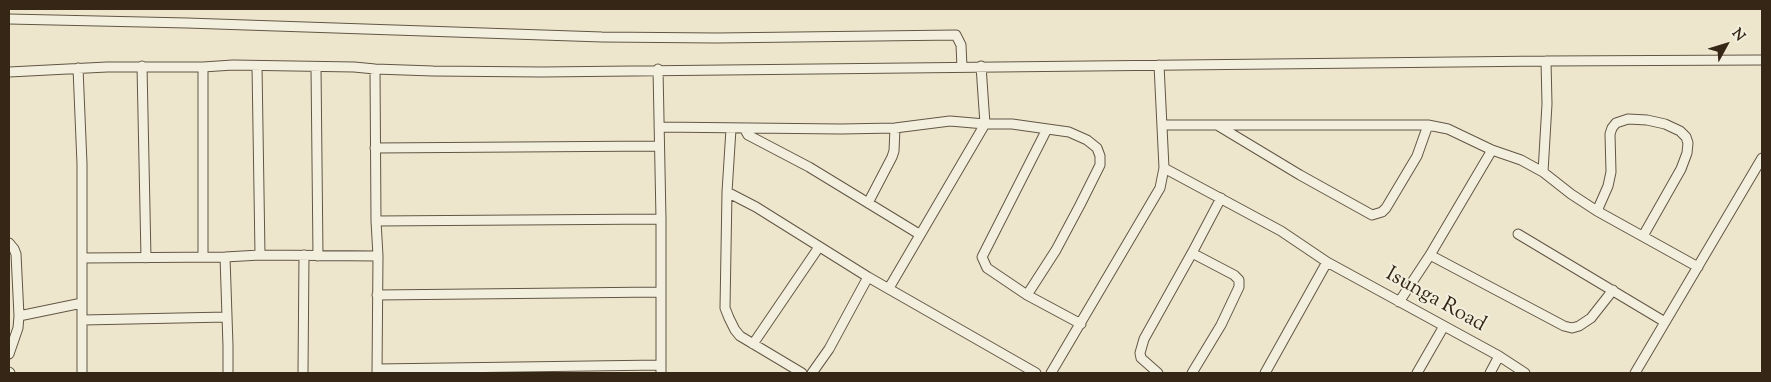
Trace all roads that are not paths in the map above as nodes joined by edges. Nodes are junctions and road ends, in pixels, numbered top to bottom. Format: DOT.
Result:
graph roads {
  1 [pos="9,19"];
  2 [pos="1762,60"];
  3 [pos="1546,61"];
  4 [pos="1159,65"];
  5 [pos="142,66"];
  6 [pos="257,66"];
  7 [pos="981,66"];
  8 [pos="203,67"];
  9 [pos="316,67"];
  10 [pos="962,67"];
  11 [pos="78,68"];
  12 [pos="658,69"];
  13 [pos="375,70"];
  14 [pos="9,72"];
  15 [pos="985,124"];
  16 [pos="1162,125"];
  17 [pos="1217,125"];
  18 [pos="1428,125"];
  19 [pos="659,127"];
  20 [pos="744,128"];
  21 [pos="895,128"];
  22 [pos="731,129"];
  23 [pos="1047,129"];
  24 [pos="659,146"];
  25 [pos="375,148"];
  26 [pos="1492,150"];
  27 [pos="1762,158"];
  28 [pos="1164,168"];
  29 [pos="1543,172"];
  30 [pos="726,192"];
  31 [pos="1221,198"];
  32 [pos="868,203"];
  33 [pos="1597,211"];
  34 [pos="661,219"];
  35 [pos="376,221"];
  36 [pos="919,234"];
  37 [pos="1518,234"];
  38 [pos="1643,236"];
  39 [pos="9,243"];
  40 [pos="819,247"];
  41 [pos="1192,254"];
  42 [pos="260,255"];
  43 [pos="304,255"];
  44 [pos="1430,255"];
  45 [pos="203,256"];
  46 [pos="318,256"];
  47 [pos="378,256"];
  48 [pos="225,257"];
  49 [pos="82,258"];
  50 [pos="146,258"];
  51 [pos="1327,262"];
  52 [pos="1698,267"];
  53 [pos="868,277"];
  54 [pos="888,288"];
  55 [pos="1613,290"];
  56 [pos="660,292"];
  57 [pos="377,295"];
  58 [pos="1027,295"];
  59 [pos="1399,302"];
  60 [pos="82,303"];
  61 [pos="19,316"];
  62 [pos="227,317"];
  63 [pos="83,320"];
  64 [pos="1665,322"];
  65 [pos="1081,324"];
  66 [pos="1444,326"];
  67 [pos="753,344"];
  68 [pos="9,354"];
  69 [pos="1499,356"];
  70 [pos="660,369"];
  71 [pos="1019,369"];
  72 [pos="377,371"];
  73 [pos="82,373"];
  74 [pos="219,373"];
  75 [pos="228,373"];
  76 [pos="303,373"];
  77 [pos="802,373"];
  78 [pos="812,373"];
  79 [pos="1036,373"];
  80 [pos="1051,373"];
  81 [pos="1158,373"];
  82 [pos="1192,373"];
  83 [pos="1266,373"];
  84 [pos="1416,373"];
  85 [pos="1490,373"];
  86 [pos="1525,373"];
  87 [pos="1635,373"];
  1 -- 10 [label="street"];
  2 -- 3 [label="street"];
  3 -- 4 [label="street"];
  3 -- 29 [label="street"];
  4 -- 7 [label="street"];
  4 -- 16 [label="street"];
  5 -- 8 [label="street"];
  5 -- 11 [label="street"];
  5 -- 50 [label="street"];
  6 -- 8 [label="street"];
  6 -- 9 [label="street"];
  6 -- 42 [label="street"];
  7 -- 10 [label="street"];
  7 -- 15 [label="street"];
  8 -- 45 [label="street"];
  9 -- 13 [label="street"];
  9 -- 46 [label="street"];
  10 -- 12 [label="street"];
  11 -- 14 [label="street"];
  11 -- 49 [label="street"];
  12 -- 13 [label="street"];
  12 -- 19 [label="street"];
  13 -- 25 [label="street"];
  15 -- 21 [label="street"];
  15 -- 23 [label="street"];
  15 -- 36 [label="street"];
  16 -- 17 [label="street"];
  16 -- 28 [label="street"];
  17 -- 18 [label="street"];
  17 -- 18 [label="street"];
  18 -- 26 [label="street"];
  19 -- 22 [label="street"];
  19 -- 24 [label="street"];
  20 -- 21 [label="street"];
  20 -- 22 [label="street"];
  20 -- 32 [label="street"];
  21 -- 32 [label="street"];
  22 -- 30 [label="street"];
  23 -- 58 [label="street"];
  23 -- 58 [label="street"];
  24 -- 25 [label="street"];
  24 -- 34 [label="street"];
  25 -- 35 [label="street"];
  26 -- 29 [label="street"];
  26 -- 44 [label="street"];
  27 -- 52 [label="street"];
  28 -- 31 [label="street, Isunga Road"];
  28 -- 65 [label="street"];
  29 -- 33 [label="street"];
  30 -- 40 [label="street"];
  30 -- 67 [label="street"];
  31 -- 41 [label="street"];
  31 -- 51 [label="street, Isunga Road"];
  32 -- 36 [label="street"];
  33 -- 38 [label="street"];
  33 -- 38 [label="street"];
  34 -- 35 [label="street"];
  34 -- 56 [label="street"];
  35 -- 47 [label="street"];
  36 -- 54 [label="street"];
  37 -- 55 [label="street"];
  38 -- 52 [label="street"];
  39 -- 61 [label="street"];
  40 -- 53 [label="street"];
  40 -- 67 [label="street"];
  41 -- 81 [label="street"];
  41 -- 82 [label="street"];
  42 -- 43 [label="street"];
  42 -- 48 [label="street"];
  43 -- 46 [label="street"];
  43 -- 76 [label="street"];
  44 -- 55 [label="street"];
  44 -- 59 [label="street"];
  45 -- 48 [label="street"];
  45 -- 50 [label="street"];
  46 -- 47 [label="street"];
  47 -- 57 [label="street"];
  48 -- 62 [label="street"];
  49 -- 50 [label="street"];
  49 -- 60 [label="street"];
  51 -- 59 [label="street, Isunga Road"];
  51 -- 83 [label="street"];
  52 -- 64 [label="street"];
  53 -- 54 [label="street"];
  53 -- 78 [label="street"];
  54 -- 71 [label="street"];
  55 -- 64 [label="street"];
  56 -- 57 [label="street"];
  56 -- 70 [label="street"];
  57 -- 72 [label="street"];
  58 -- 65 [label="street"];
  59 -- 66 [label="street, Isunga Road"];
  60 -- 61 [label="street"];
  60 -- 63 [label="street"];
  61 -- 68 [label="street"];
  62 -- 63 [label="street"];
  62 -- 75 [label="street"];
  63 -- 73 [label="street"];
  64 -- 87 [label="street"];
  65 -- 80 [label="street"];
  66 -- 69 [label="street, Isunga Road"];
  66 -- 84 [label="street"];
  67 -- 77 [label="street"];
  69 -- 85 [label="street"];
  69 -- 86 [label="street, Isunga Road"];
  70 -- 72 [label="street"];
  71 -- 79 [label="street"];
  74 -- 75 [label="street"];
}
